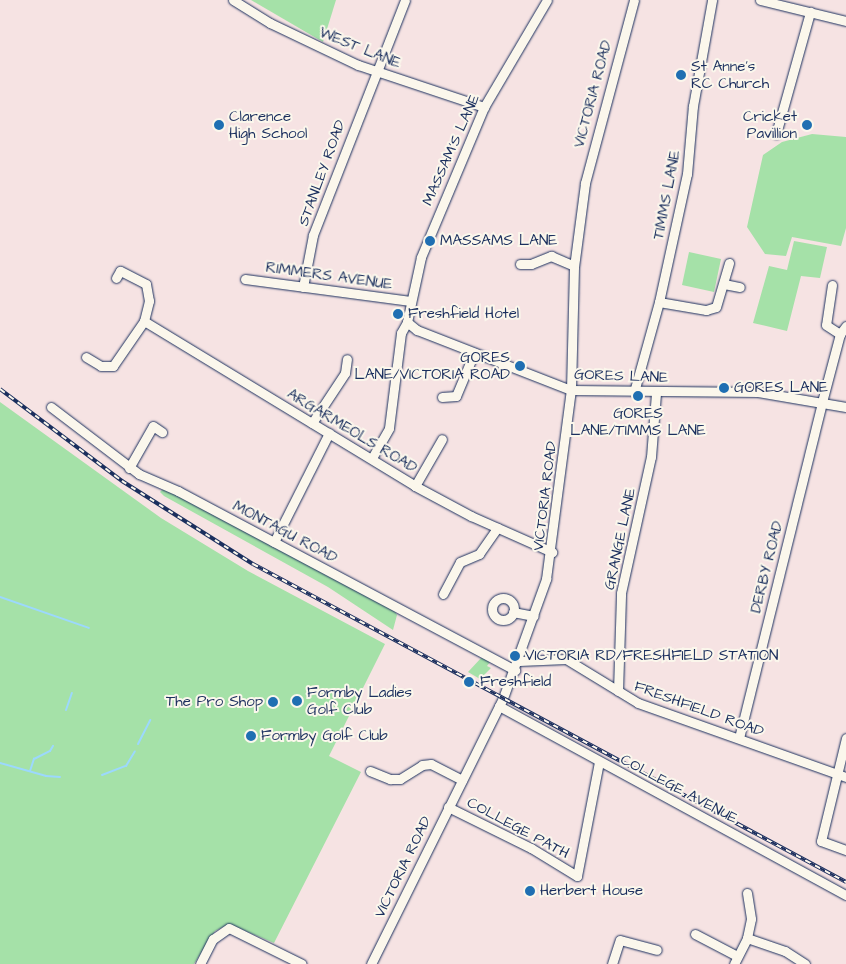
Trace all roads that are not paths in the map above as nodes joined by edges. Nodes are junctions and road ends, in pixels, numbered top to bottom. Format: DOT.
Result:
graph roads {
  1 [pos="233,0"];
  2 [pos="405,0"];
  3 [pos="547,0"];
  4 [pos="634,0"];
  5 [pos="712,0"];
  6 [pos="760,0"];
  7 [pos="810,12"];
  8 [pos="846,21"];
  9 [pos="377,72"];
  10 [pos="484,108"];
  11 [pos="776,134"];
  12 [pos="729,263"];
  13 [pos="520,264"];
  14 [pos="574,266"];
  15 [pos="116,278"];
  16 [pos="245,279"];
  17 [pos="724,284"];
  18 [pos="832,285"];
  19 [pos="303,287"];
  20 [pos="740,287"];
  21 [pos="409,301"];
  22 [pos="658,302"];
  23 [pos="144,321"];
  24 [pos="407,322"];
  25 [pos="846,326"];
  26 [pos="840,334"];
  27 [pos="474,353"];
  28 [pos="86,357"];
  29 [pos="347,359"];
  30 [pos="571,390"];
  31 [pos="634,392"];
  32 [pos="656,393"];
  33 [pos="442,397"];
  34 [pos="822,402"];
  35 [pos="51,407"];
  36 [pos="846,407"];
  37 [pos="312,423"];
  38 [pos="162,432"];
  39 [pos="329,433"];
  40 [pos="442,439"];
  41 [pos="372,458"];
  42 [pos="129,468"];
  43 [pos="415,486"];
  44 [pos="497,528"];
  45 [pos="274,542"];
  46 [pos="552,552"];
  47 [pos="444,594"];
  48 [pos="513,612"];
  49 [pos="534,616"];
  50 [pos="519,661"];
  51 [pos="515,670"];
  52 [pos="618,691"];
  53 [pos="499,706"];
  54 [pos="739,738"];
  55 [pos="846,738"];
  56 [pos="599,762"];
  57 [pos="370,771"];
  58 [pos="842,776"];
  59 [pos="462,780"];
  60 [pos="448,807"];
  61 [pos="846,850"];
  62 [pos="747,893"];
  63 [pos="846,895"];
  64 [pos="695,934"];
  65 [pos="747,938"];
  66 [pos="657,950"];
  67 [pos="736,960"];
  68 [pos="200,964"];
  69 [pos="302,964"];
  70 [pos="371,964"];
  71 [pos="612,964"];
  72 [pos="805,964"];
  1 -- 9 [label="street, WEST LANE"];
  2 -- 9 [label="street, STANLEY ROAD"];
  3 -- 10 [label="street, MASSAM'S LANE"];
  4 -- 14 [label="street, VICTORIA ROAD"];
  5 -- 22 [label="street, TIMMS LANE"];
  6 -- 7 [label="street"];
  7 -- 8 [label="street"];
  7 -- 11 [label="street"];
  9 -- 10 [label="street, WEST LANE"];
  9 -- 19 [label="street, STANLEY ROAD"];
  10 -- 21 [label="street, MASSAM'S LANE"];
  12 -- 17 [label="street"];
  13 -- 14 [label="street"];
  14 -- 30 [label="street, VICTORIA ROAD"];
  15 -- 23 [label="street"];
  16 -- 19 [label="street, RIMMERS AVENUE"];
  17 -- 20 [label="street"];
  17 -- 22 [label="street"];
  18 -- 26 [label="street"];
  19 -- 21 [label="street, RIMMERS AVENUE"];
  21 -- 24 [label="street, MASSAM'S LANE"];
  22 -- 31 [label="street, TIMMS LANE"];
  23 -- 28 [label="street"];
  23 -- 37 [label="street, ARGARMEOLS ROAD"];
  24 -- 27 [label="street, GORES LANE"];
  24 -- 41 [label="street, MASSAM'S LANE"];
  25 -- 26 [label="street"];
  26 -- 34 [label="street, DERBY ROAD"];
  27 -- 30 [label="street, GORES LANE"];
  27 -- 33 [label="street"];
  29 -- 37 [label="street"];
  30 -- 31 [label="street, GORES LANE"];
  30 -- 46 [label="street, VICTORIA ROAD"];
  31 -- 32 [label="street, GORES LANE"];
  32 -- 34 [label="street, GORES LANE"];
  32 -- 52 [label="street, GRANGE LANE"];
  34 -- 36 [label="street, GORES LANE"];
  34 -- 54 [label="street, DERBY ROAD"];
  35 -- 42 [label="street, MONTAGU ROAD"];
  37 -- 39 [label="street, ARGARMEOLS ROAD"];
  38 -- 42 [label="street"];
  39 -- 41 [label="street, ARGARMEOLS ROAD"];
  39 -- 45 [label="street"];
  40 -- 43 [label="street"];
  41 -- 43 [label="street, ARGARMEOLS ROAD"];
  42 -- 45 [label="street, MONTAGU ROAD"];
  43 -- 44 [label="street, ARGARMEOLS ROAD"];
  44 -- 46 [label="street, ARGARMEOLS ROAD"];
  44 -- 47 [label="street"];
  45 -- 51 [label="street, MONTAGU ROAD"];
  46 -- 49 [label="street, VICTORIA ROAD"];
  48 -- 49 [label="street"];
  49 -- 50 [label="street, VICTORIA ROAD"];
  50 -- 51 [label="street, VICTORIA ROAD"];
  50 -- 52 [label="street, FRESHFIELD ROAD"];
  51 -- 53 [label="street, VICTORIA ROAD"];
  52 -- 54 [label="street, FRESHFIELD ROAD"];
  53 -- 56 [label="street, COLLEGE AVENUE"];
  53 -- 59 [label="street, VICTORIA ROAD"];
  54 -- 58 [label="street, FRESHFIELD ROAD"];
  55 -- 58 [label="street"];
  56 -- 60 [label="street, COLLEGE PATH"];
  56 -- 63 [label="street, COLLEGE AVENUE"];
  57 -- 59 [label="street"];
  58 -- 61 [label="street"];
  59 -- 60 [label="street, VICTORIA ROAD"];
  60 -- 70 [label="street, VICTORIA ROAD"];
  62 -- 65 [label="street"];
  64 -- 67 [label="street"];
  65 -- 67 [label="street"];
  65 -- 72 [label="street"];
  66 -- 71 [label="street"];
  68 -- 69 [label="street"];
}
